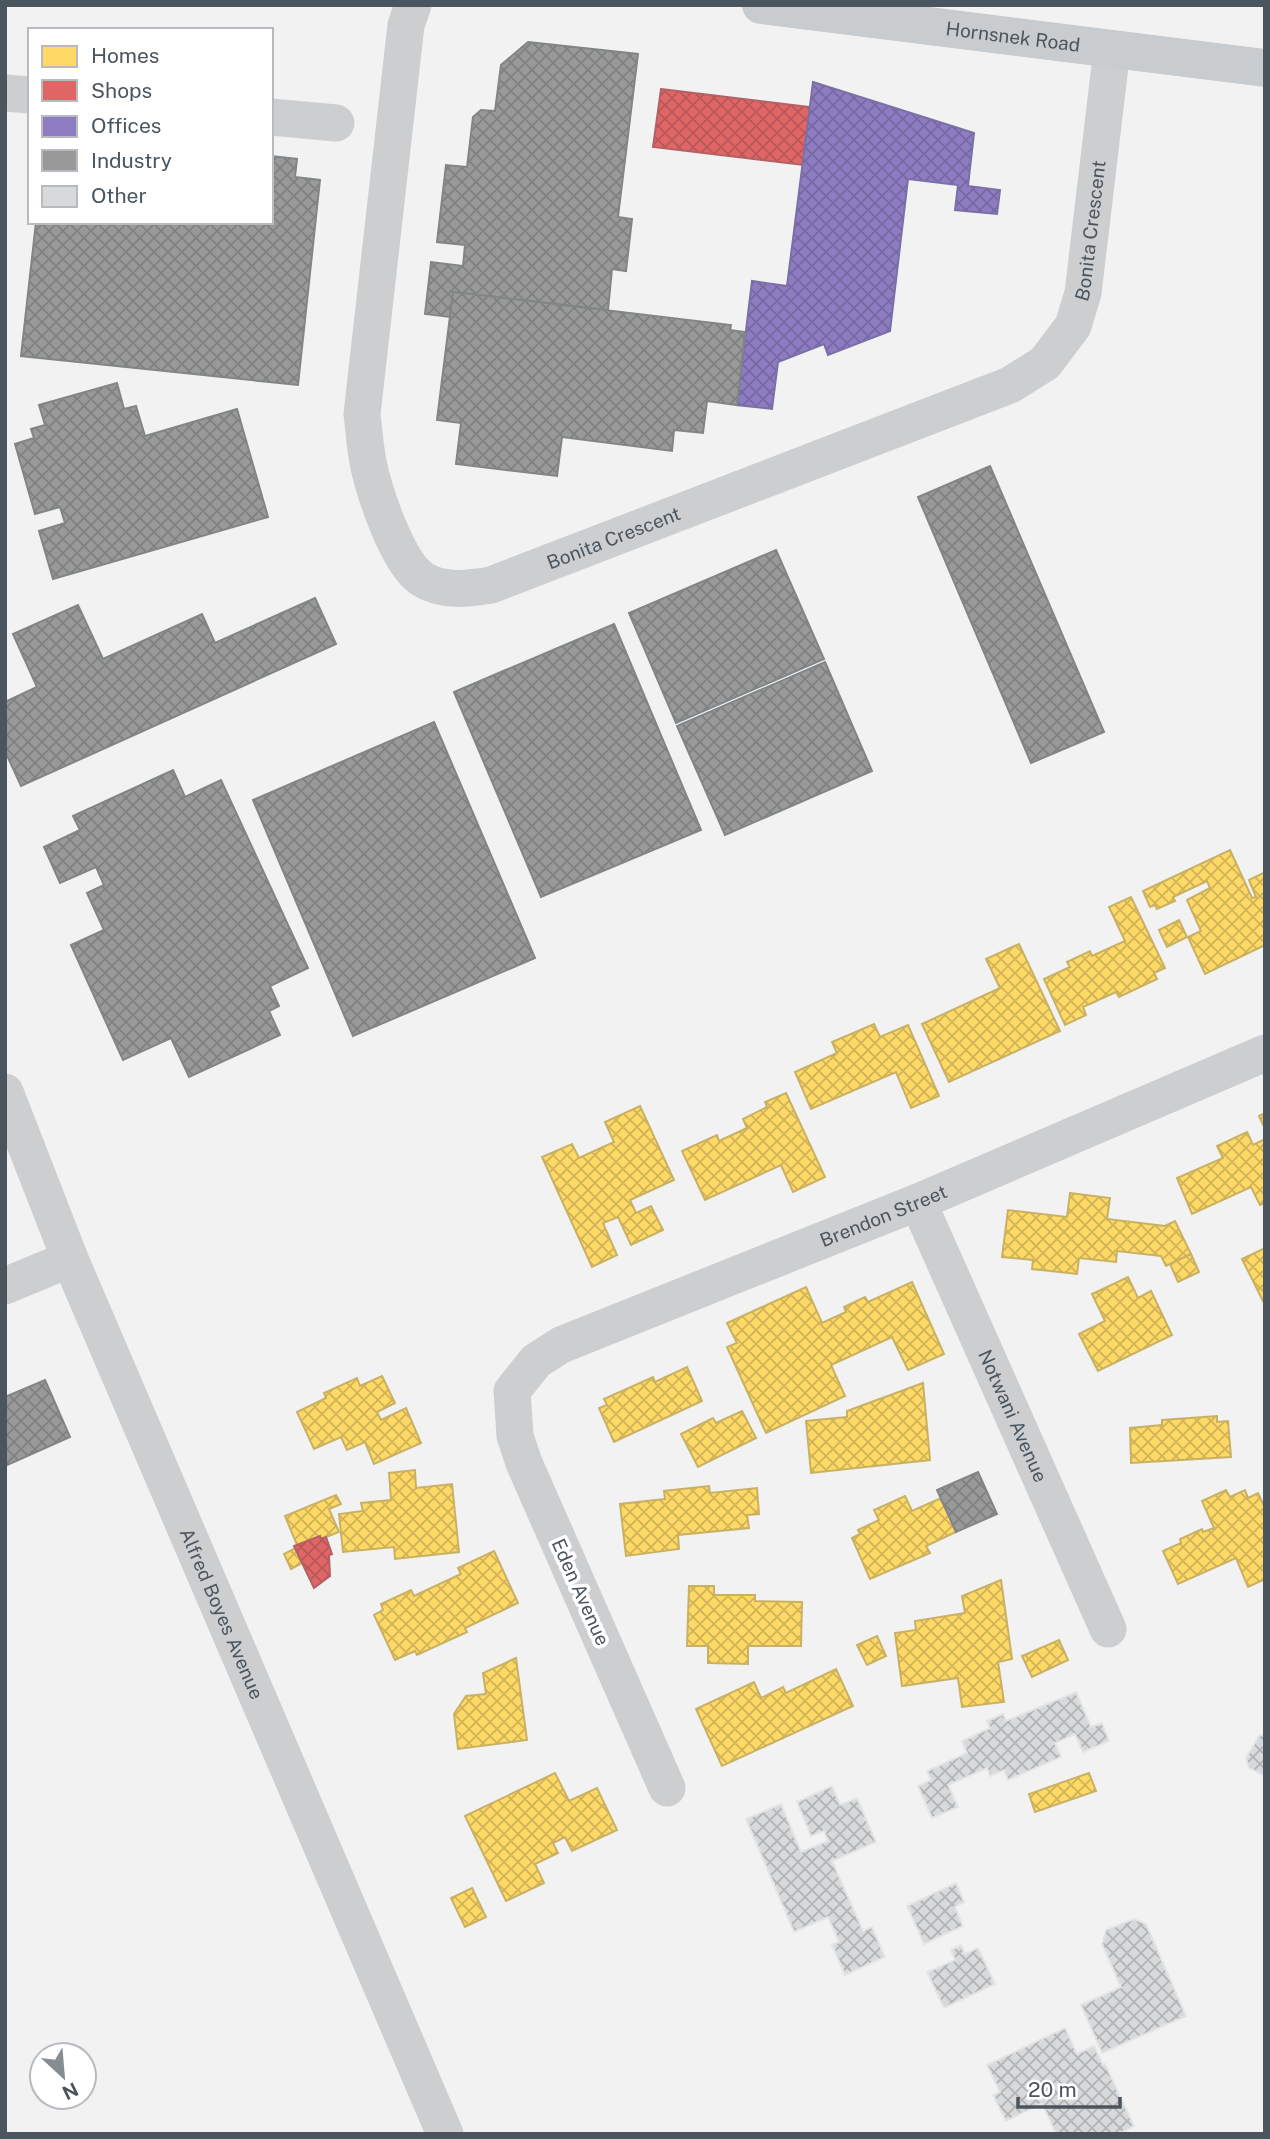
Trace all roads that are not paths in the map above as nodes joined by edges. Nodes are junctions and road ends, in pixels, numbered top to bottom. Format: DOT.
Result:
graph roads {
  1 [pos="413,5"];
  2 [pos="761,5"];
  3 [pos="1112,49"];
  4 [pos="1265,68"];
  5 [pos="5,93"];
  6 [pos="28,95"];
  7 [pos="273,117"];
  8 [pos="335,123"];
  9 [pos="1265,1054"];
  10 [pos="5,1092"];
  11 [pos="918,1202"];
  12 [pos="70,1259"];
  13 [pos="5,1286"];
  14 [pos="512,1391"];
  15 [pos="1108,1629"];
  16 [pos="667,1788"];
  17 [pos="445,2134"];
  1 -- 3 [label="street, Bonita Crescent"];
  2 -- 3 [label="main road, Hornsnek Road"];
  3 -- 4 [label="main road, Hornsnek Road"];
  5 -- 6 [label="street"];
  7 -- 8 [label="street"];
  9 -- 11 [label="street, Brendon Street"];
  10 -- 12 [label="street, Alfred Boyes Avenue"];
  11 -- 14 [label="street, Brendon Street"];
  11 -- 15 [label="street, Notwani Avenue"];
  12 -- 13 [label="street"];
  12 -- 17 [label="street, Alfred Boyes Avenue"];
  14 -- 16 [label="street, Eden Avenue"];
}
